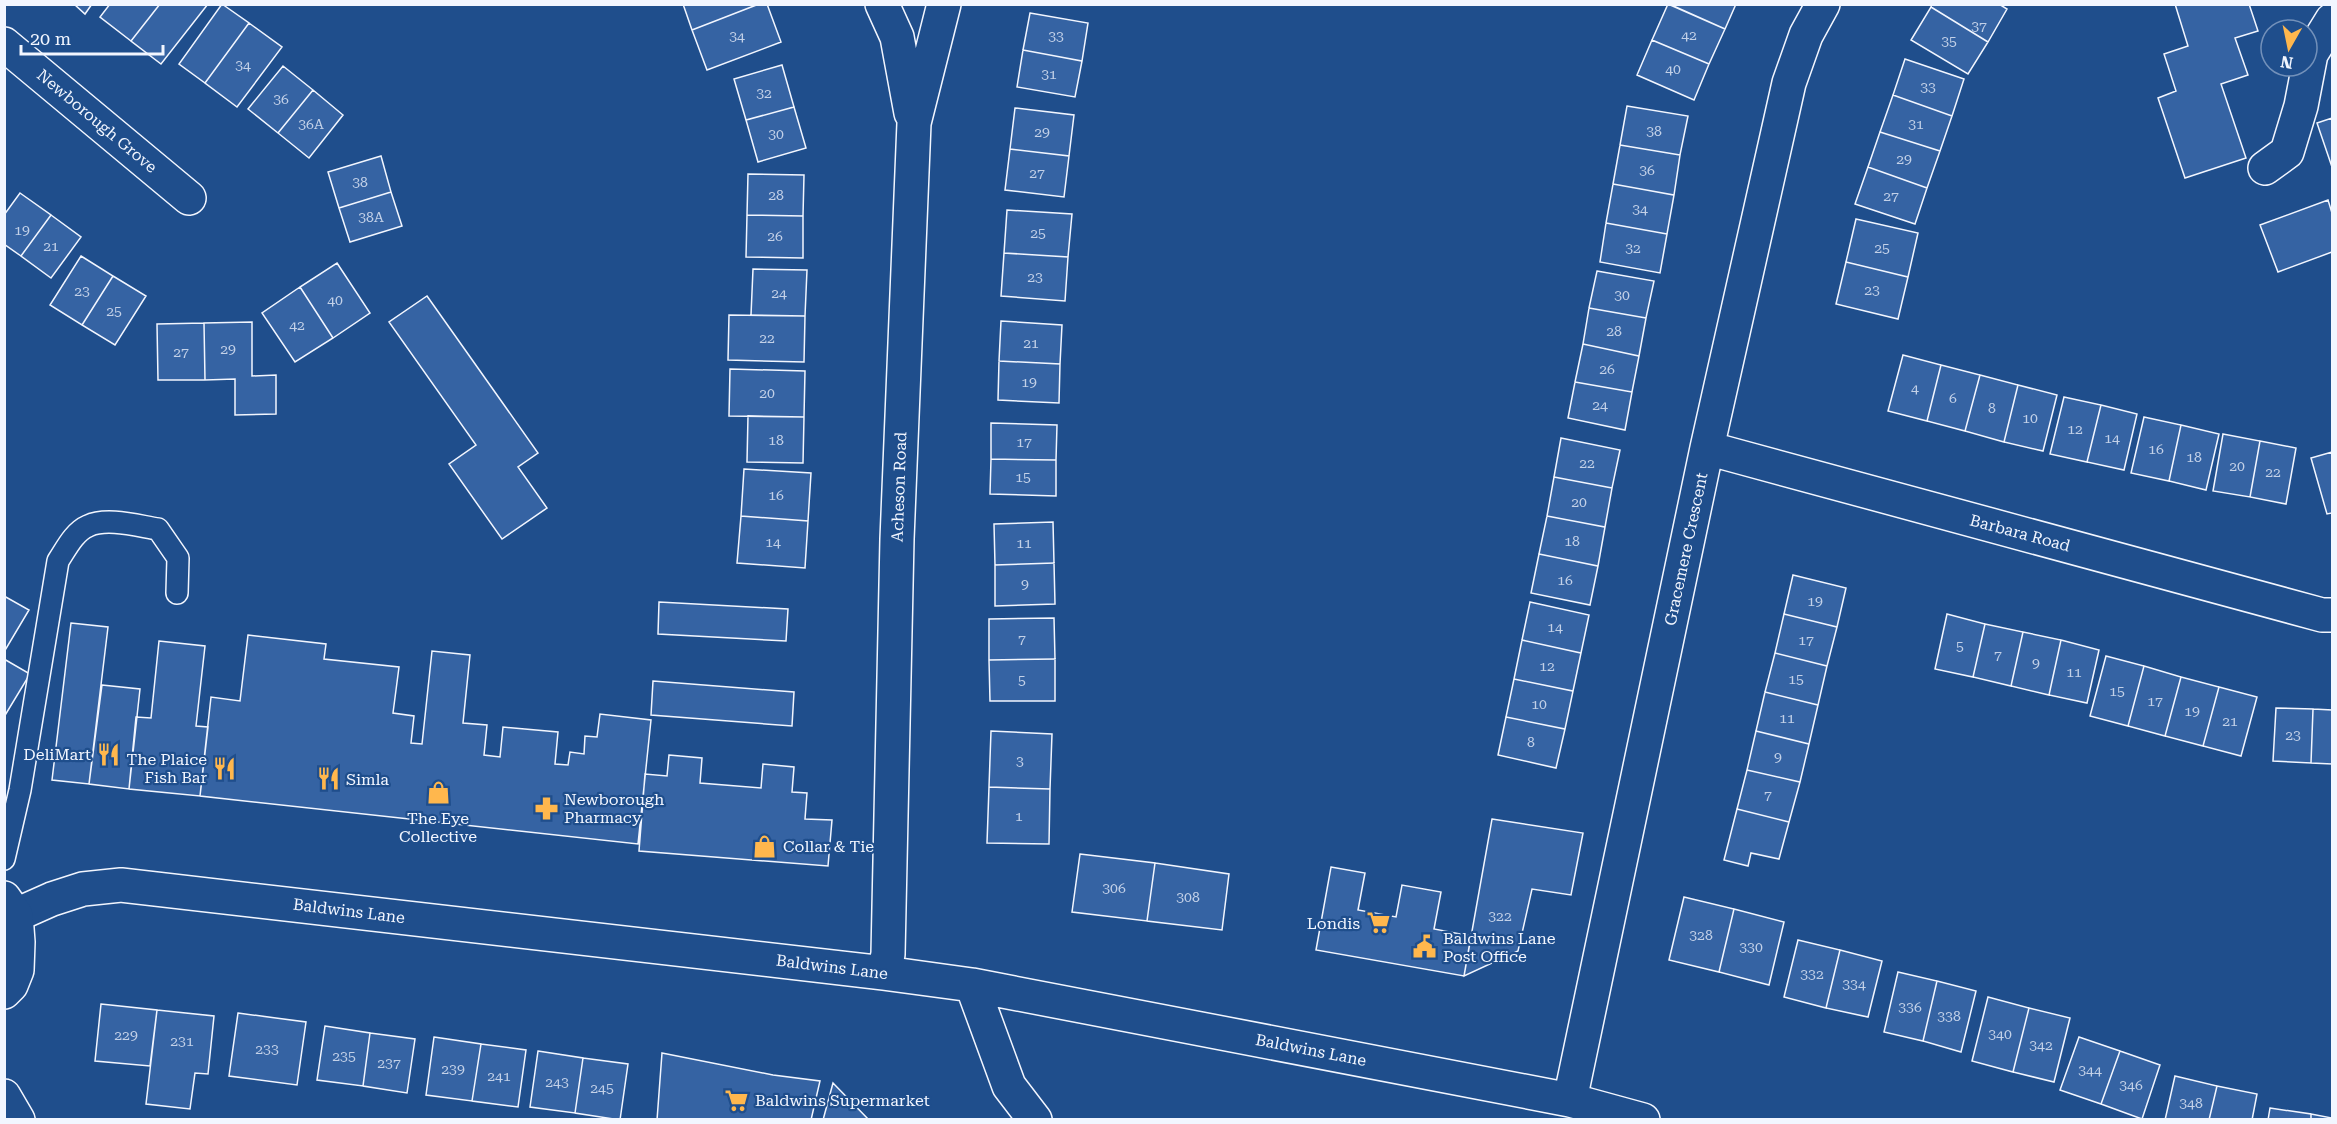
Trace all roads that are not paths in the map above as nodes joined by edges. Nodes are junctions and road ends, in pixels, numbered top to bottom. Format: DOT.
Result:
graph roads {
  1 [pos="882,4"];
  2 [pos="944,4"];
  3 [pos="1823,4"];
  4 [pos="2332,20"];
  5 [pos="4,44"];
  6 [pos="914,123"];
  7 [pos="2265,168"];
  8 [pos="189,198"];
  9 [pos="1707,448"];
  10 [pos="177,593"];
  11 [pos="2332,615"];
  12 [pos="4,859"];
  13 [pos="10,906"];
  14 [pos="884,973"];
  15 [pos="972,985"];
  16 [pos="4,992"];
  17 [pos="4,1096"];
  18 [pos="1570,1101"];
  19 [pos="18,1119"];
  20 [pos="1035,1119"];
  21 [pos="1643,1119"];
  1 -- 6 [label="street"];
  2 -- 6 [label="street, Acheson Road"];
  3 -- 9 [label="street, Gracemere Crescent"];
  4 -- 7 [label="street"];
  5 -- 8 [label="street, Newborough Grove"];
  6 -- 14 [label="street, Acheson Road"];
  9 -- 11 [label="street, Barbara Road"];
  9 -- 18 [label="street, Gracemere Crescent"];
  10 -- 12 [label="lane"];
  13 -- 14 [label="street, Baldwins Lane"];
  13 -- 16 [label="street"];
  14 -- 15 [label="street, Baldwins Lane"];
  15 -- 18 [label="street, Baldwins Lane"];
  15 -- 20 [label="street"];
  17 -- 19 [label="street"];
  18 -- 21 [label="street, Baldwins Lane"];
}
